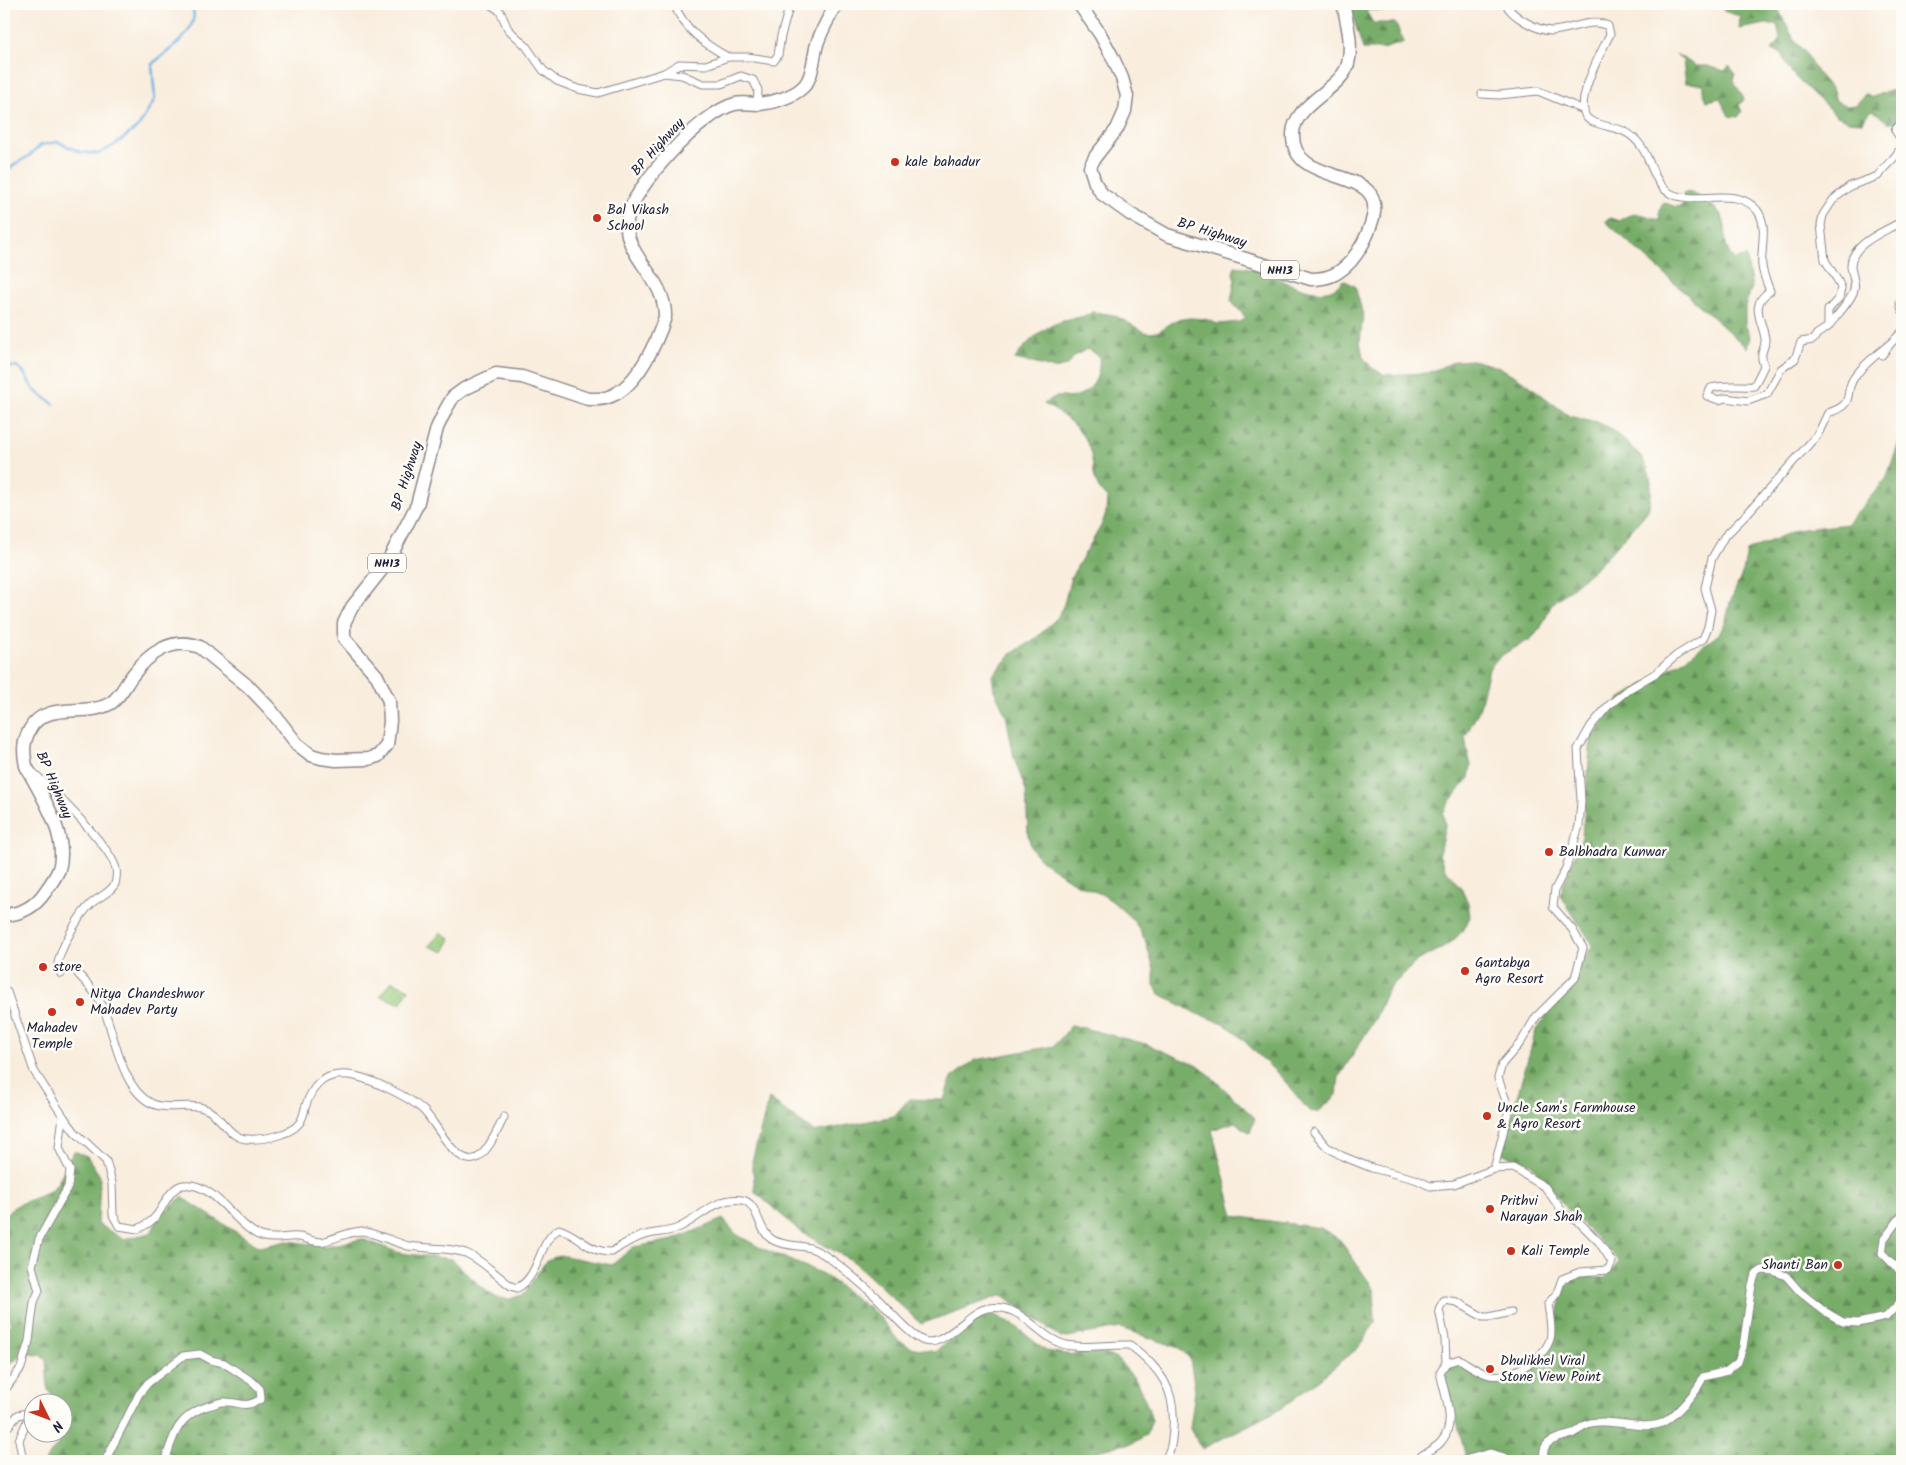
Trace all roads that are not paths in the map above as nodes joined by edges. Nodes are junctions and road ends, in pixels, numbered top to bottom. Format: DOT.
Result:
graph roads {
  1 [pos="490,4"];
  2 [pos="674,4"];
  3 [pos="792,4"];
  4 [pos="837,4"];
  5 [pos="1079,4"];
  6 [pos="1343,4"];
  7 [pos="1506,4"];
  8 [pos="728,57"];
  9 [pos="664,73"];
  10 [pos="1482,94"];
  11 [pos="757,104"];
  12 [pos="1584,110"];
  13 [pos="1902,122"];
  14 [pos="1902,142"];
  15 [pos="1902,223"];
  16 [pos="1902,298"];
  17 [pos="1902,310"];
  18 [pos="1828,327"];
  19 [pos="1902,332"];
  20 [pos="1891,343"];
  21 [pos="1882,355"];
  22 [pos="26,766"];
  23 [pos="4,915"];
  24 [pos="61,974"];
  25 [pos="78,974"];
  26 [pos="4,992"];
  27 [pos="63,1116"];
  28 [pos="504,1117"];
  29 [pos="1314,1132"];
  30 [pos="1494,1169"];
  31 [pos="1902,1215"];
  32 [pos="1902,1276"];
  33 [pos="1902,1296"];
  34 [pos="1511,1312"];
  35 [pos="1446,1363"];
  36 [pos="4,1391"];
  37 [pos="4,1431"];
  38 [pos="23,1461"];
  39 [pos="105,1461"];
  40 [pos="165,1461"];
  41 [pos="1164,1461"];
  42 [pos="1421,1461"];
  43 [pos="1461,1461"];
  44 [pos="1506,1461"];
  45 [pos="1545,1461"];
  1 -- 9 [label="street"];
  2 -- 8 [label="street"];
  3 -- 8 [label="street"];
  4 -- 11 [label="highway, BP Highway / NH13"];
  5 -- 6 [label="highway, BP Highway / NH13"];
  7 -- 12 [label="street"];
  8 -- 9 [label="street"];
  9 -- 11 [label="street"];
  10 -- 12 [label="street"];
  11 -- 22 [label="highway, BP Highway / NH13"];
  12 -- 18 [label="street"];
  13 -- 14 [label="street"];
  14 -- 18 [label="street"];
  15 -- 18 [label="street"];
  16 -- 17 [label="street"];
  19 -- 20 [label="street"];
  20 -- 21 [label="street"];
  20 -- 30 [label="street"];
  22 -- 23 [label="highway, BP Highway / NH13"];
  22 -- 24 [label="street"];
  25 -- 28 [label="street"];
  26 -- 27 [label="street"];
  27 -- 36 [label="street"];
  27 -- 41 [label="street"];
  29 -- 30 [label="street"];
  30 -- 35 [label="street"];
  31 -- 32 [label="street"];
  33 -- 45 [label="street"];
  34 -- 35 [label="street"];
  35 -- 42 [label="street"];
  37 -- 38 [label="street"];
  39 -- 40 [label="street"];
  43 -- 44 [label="street"];
}
